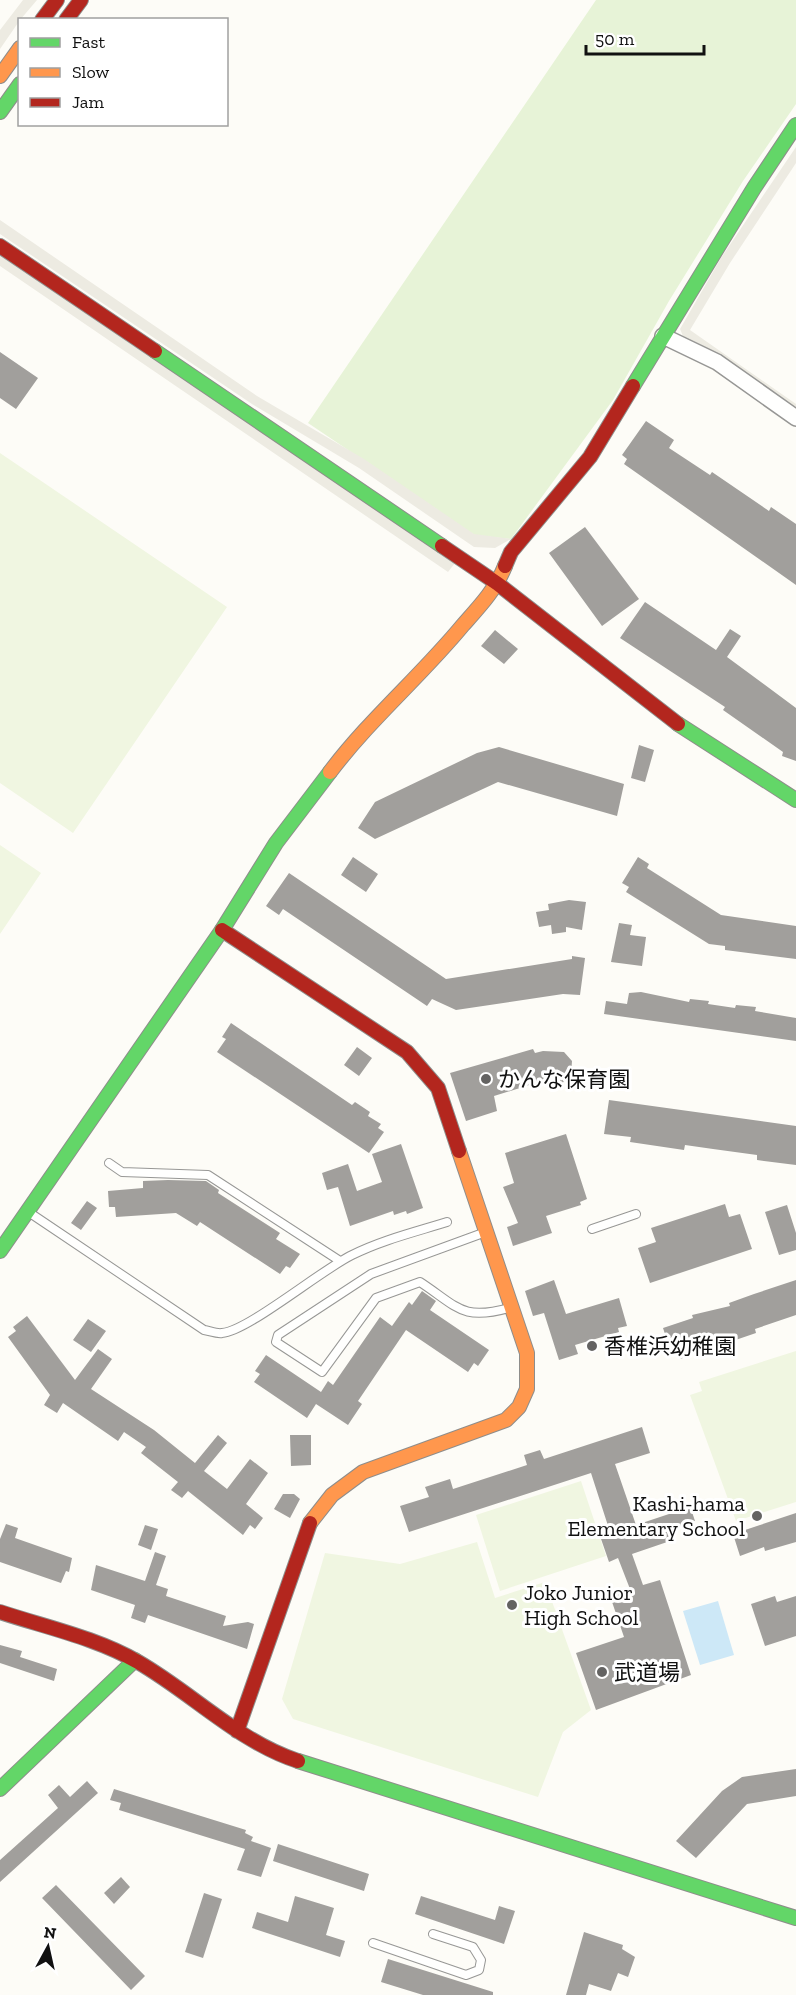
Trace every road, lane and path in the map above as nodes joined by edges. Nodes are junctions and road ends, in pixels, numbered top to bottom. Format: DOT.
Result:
graph roads {
  1 [pos="57,0"];
  2 [pos="81,0"];
  3 [pos="44,18"];
  4 [pos="68,18"];
  5 [pos="18,51"];
  6 [pos="0,76"];
  7 [pos="18,87"];
  8 [pos="0,112"];
  9 [pos="796,125"];
  10 [pos="0,246"];
  11 [pos="663,336"];
  12 [pos="796,418"];
  13 [pos="498,584"];
  14 [pos="796,800"];
  15 [pos="222,930"];
  16 [pos="109,1163"];
  17 [pos="27,1211"];
  18 [pos="636,1214"];
  19 [pos="447,1222"];
  20 [pos="592,1229"];
  21 [pos="487,1232"];
  22 [pos="0,1251"];
  23 [pos="340,1261"];
  24 [pos="512,1308"];
  25 [pos="0,1612"];
  26 [pos="135,1660"];
  27 [pos="237,1731"];
  28 [pos="0,1789"];
  29 [pos="796,1918"];
  30 [pos="433,1934"];
  31 [pos="373,1943"];
  1 -- 3 [label="street"];
  2 -- 4 [label="street"];
  5 -- 6 [label="street"];
  7 -- 8 [label="street"];
  9 -- 11 [label="street"];
  10 -- 13 [label="street"];
  11 -- 12 [label="street"];
  11 -- 13 [label="street"];
  13 -- 14 [label="street"];
  13 -- 15 [label="street"];
  15 -- 17 [label="street"];
  15 -- 21 [label="street"];
  16 -- 23 [label="lane"];
  17 -- 22 [label="street"];
  17 -- 23 [label="lane"];
  18 -- 20 [label="lane"];
  19 -- 23 [label="lane"];
  21 -- 24 [label="street"];
  21 -- 24 [label="lane"];
  24 -- 27 [label="street"];
  25 -- 26 [label="street"];
  26 -- 27 [label="street"];
  26 -- 28 [label="street"];
  27 -- 29 [label="street"];
  30 -- 31 [label="lane"];
}
